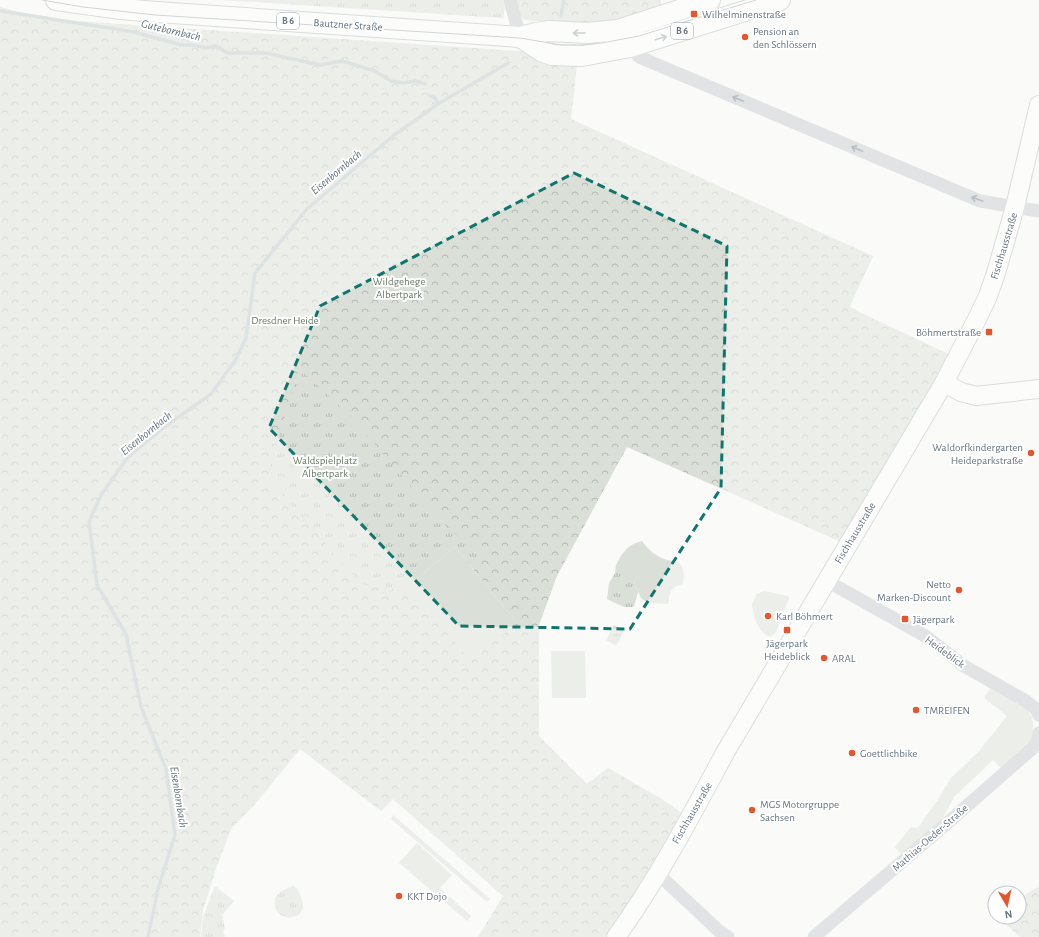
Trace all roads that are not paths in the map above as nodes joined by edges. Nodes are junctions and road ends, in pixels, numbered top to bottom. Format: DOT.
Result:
graph roads {
  1 [pos="56,0"];
  2 [pos="510,0"];
  3 [pos="710,0"];
  4 [pos="780,0"];
  5 [pos="618,30"];
  6 [pos="520,37"];
  7 [pos="630,47"];
  8 [pos="1039,105"];
  9 [pos="1015,207"];
  10 [pos="1039,211"];
  11 [pos="944,383"];
  12 [pos="1039,389"];
  13 [pos="826,581"];
  14 [pos="1039,715"];
  15 [pos="1039,733"];
  16 [pos="657,872"];
  17 [pos="616,937"];
  18 [pos="728,937"];
  19 [pos="814,937"];
  1 -- 6 [label="main road, Bautzner Straße / B 6"];
  2 -- 6 [label="street"];
  3 -- 5 [label="main road, Bautzner Straße / B 6"];
  7 -- 4 [label="main road, Bautzner Straße / B 6, one-way"];
  5 -- 6 [label="main road, Bautzner Straße / B 6, one-way"];
  5 -- 7 [label="street"];
  6 -- 7 [label="main road, Bautzner Straße / B 6"];
  9 -- 7 [label="street, one-way"];
  8 -- 9 [label="main road, Fischhausstraße"];
  9 -- 10 [label="street"];
  9 -- 11 [label="main road, Fischhausstraße"];
  11 -- 12 [label="main road"];
  11 -- 13 [label="main road, Fischhausstraße"];
  13 -- 14 [label="street, Heideblick"];
  13 -- 16 [label="main road, Fischhausstraße"];
  15 -- 19 [label="street, Mathias-Oeder-Straße"];
  16 -- 17 [label="main road, Fischhausstraße"];
  16 -- 18 [label="street"];
}
